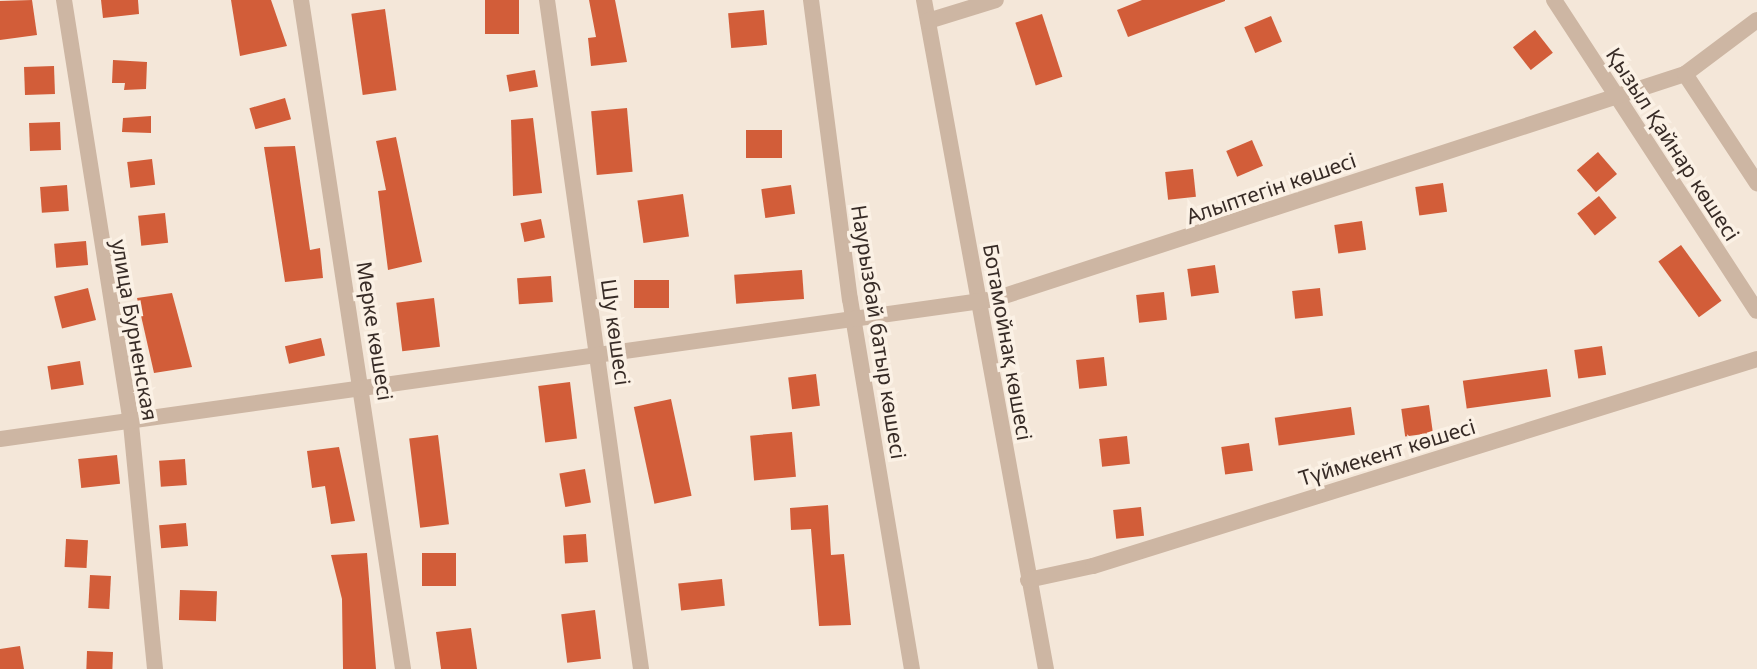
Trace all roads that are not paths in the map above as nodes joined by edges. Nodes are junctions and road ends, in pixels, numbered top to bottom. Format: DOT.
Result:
graph roads {
  1 [pos="64,0"];
  2 [pos="301,0"];
  3 [pos="547,0"];
  4 [pos="811,0"];
  5 [pos="924,0"];
  6 [pos="996,0"];
  7 [pos="1554,0"];
  8 [pos="1757,20"];
  9 [pos="928,22"];
  10 [pos="1685,75"];
  11 [pos="1615,94"];
  12 [pos="1757,183"];
  13 [pos="981,302"];
  14 [pos="1757,311"];
  15 [pos="853,320"];
  16 [pos="598,356"];
  17 [pos="1757,359"];
  18 [pos="363,383"];
  19 [pos="131,424"];
  20 [pos="0,439"];
  21 [pos="1028,580"];
  22 [pos="155,669"];
  23 [pos="403,669"];
  24 [pos="641,669"];
  25 [pos="912,669"];
  26 [pos="1045,669"];
  1 -- 19 [label="street, улица Бурненская"];
  2 -- 18 [label="street, Мерке көшесі"];
  3 -- 16 [label="street, Шу көшесі"];
  4 -- 15 [label="street, Наурызбай батыр көшесі"];
  5 -- 9 [label="street, Ботамойнақ көшесі"];
  6 -- 9 [label="street"];
  7 -- 11 [label="street, Қызыл Қайнар көшесі"];
  8 -- 10 [label="street"];
  9 -- 13 [label="street, Ботамойнақ көшесі"];
  10 -- 11 [label="street, Алыптегін көшесі"];
  10 -- 12 [label="street"];
  11 -- 13 [label="street, Алыптегін көшесі"];
  11 -- 14 [label="street, Қызыл Қайнар көшесі"];
  13 -- 15 [label="street, Алыптегін көшесі"];
  13 -- 21 [label="street, Ботамойнақ көшесі"];
  15 -- 16 [label="street, Алыптегін көшесі"];
  15 -- 25 [label="street, Наурызбай батыр көшесі"];
  16 -- 18 [label="street, Алыптегін көшесі"];
  16 -- 24 [label="street, Шу көшесі"];
  17 -- 21 [label="street, Түймекент көшесі"];
  18 -- 19 [label="street, Алыптегін көшесі"];
  18 -- 23 [label="street, Мерке көшесі"];
  19 -- 20 [label="street, Алыптегін көшесі"];
  19 -- 22 [label="street, улица Бурненская"];
  21 -- 26 [label="street, Ботамойнақ көшесі"];
}
